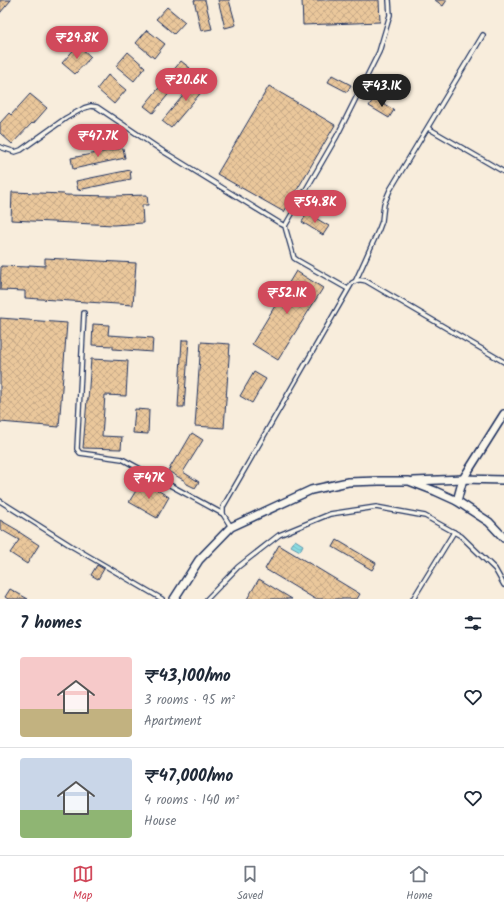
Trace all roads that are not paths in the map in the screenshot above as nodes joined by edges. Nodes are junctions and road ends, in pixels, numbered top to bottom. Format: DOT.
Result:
graph roads {
  1 [pos="389,0"];
  2 [pos="483,35"];
  3 [pos="428,128"];
  4 [pos="0,147"];
  5 [pos="504,172"];
  6 [pos="285,226"];
  7 [pos="356,280"];
  8 [pos="348,289"];
  9 [pos="84,313"];
  10 [pos="504,362"];
  11 [pos="504,414"];
  12 [pos="462,479"];
  13 [pos="504,480"];
  14 [pos="410,481"];
  15 [pos="0,501"];
  16 [pos="457,501"];
  17 [pos="223,514"];
  18 [pos="231,527"];
  19 [pos="454,532"];
  20 [pos="504,538"];
  21 [pos="504,585"];
  22 [pos="162,599"];
  23 [pos="174,599"];
  24 [pos="207,599"];
  25 [pos="413,599"];
  1 -- 6 [label="lane"];
  2 -- 3 [label="lane"];
  3 -- 5 [label="lane"];
  3 -- 7 [label="lane"];
  4 -- 6 [label="lane"];
  6 -- 8 [label="lane"];
  7 -- 8 [label="lane"];
  7 -- 10 [label="lane"];
  8 -- 17 [label="lane"];
  9 -- 17 [label="lane"];
  11 -- 12 [label="street"];
  12 -- 13 [label="street"];
  12 -- 14 [label="street"];
  12 -- 16 [label="street"];
  14 -- 16 [label="street"];
  14 -- 18 [label="street"];
  15 -- 22 [label="lane"];
  16 -- 20 [label="street"];
  17 -- 18 [label="lane"];
  18 -- 23 [label="street"];
  19 -- 21 [label="lane"];
  19 -- 24 [label="lane"];
  19 -- 25 [label="lane"];
}
